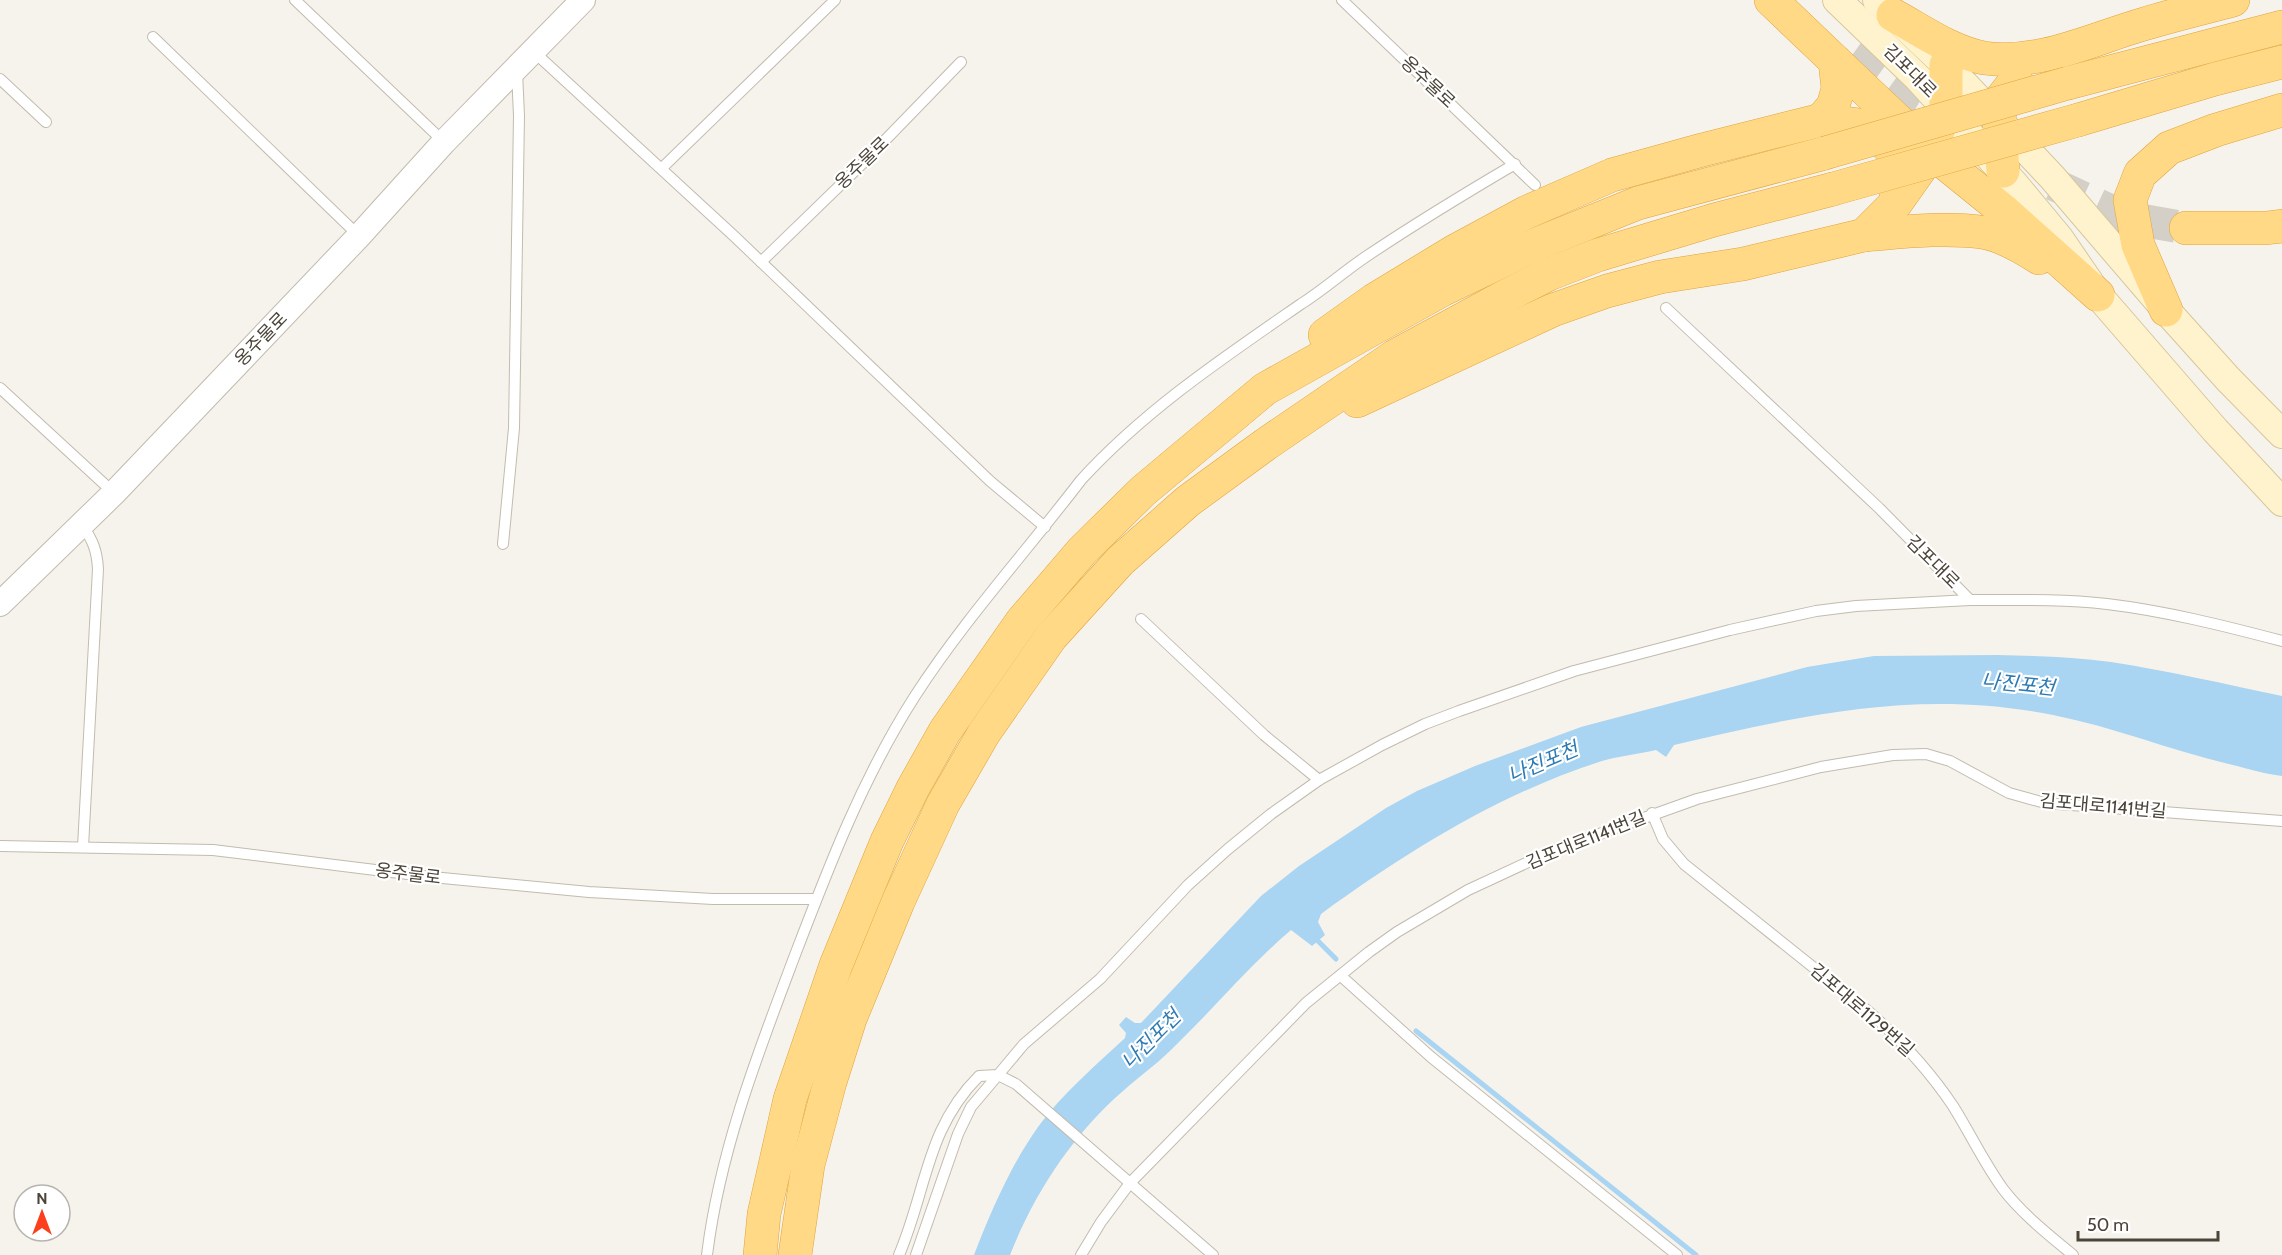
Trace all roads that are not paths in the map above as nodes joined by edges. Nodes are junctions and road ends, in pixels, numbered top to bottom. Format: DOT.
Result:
graph roads {
  1 [pos="295,0"];
  2 [pos="583,0"];
  3 [pos="835,0"];
  4 [pos="1342,0"];
  5 [pos="1771,0"];
  6 [pos="1795,0"];
  7 [pos="1837,0"];
  8 [pos="2233,0"];
  9 [pos="1885,7"];
  10 [pos="2282,27"];
  11 [pos="153,37"];
  12 [pos="2041,56"];
  13 [pos="1844,58"];
  14 [pos="525,59"];
  15 [pos="961,62"];
  16 [pos="2282,62"];
  17 [pos="1946,65"];
  18 [pos="0,79"];
  19 [pos="1946,107"];
  20 [pos="2282,110"];
  21 [pos="1821,120"];
  22 [pos="1999,121"];
  23 [pos="46,122"];
  24 [pos="444,142"];
  25 [pos="1931,152"];
  26 [pos="1515,164"];
  27 [pos="662,168"];
  28 [pos="2003,171"];
  29 [pos="1535,185"];
  30 [pos="1896,202"];
  31 [pos="2282,226"];
  32 [pos="2186,228"];
  33 [pos="1864,235"];
  34 [pos="359,236"];
  35 [pos="761,262"];
  36 [pos="2098,294"];
  37 [pos="1666,308"];
  38 [pos="2166,310"];
  39 [pos="0,388"];
  40 [pos="1265,389"];
  41 [pos="2282,434"];
  42 [pos="1266,444"];
  43 [pos="114,493"];
  44 [pos="2282,502"];
  45 [pos="82,525"];
  46 [pos="1045,527"];
  47 [pos="503,544"];
  48 [pos="1970,600"];
  49 [pos="0,604"];
  50 [pos="1141,619"];
  51 [pos="2282,641"];
  52 [pos="1319,780"];
  53 [pos="1652,813"];
  54 [pos="2282,821"];
  55 [pos="0,846"];
  56 [pos="83,847"];
  57 [pos="816,899"];
  58 [pos="1341,976"];
  59 [pos="998,1075"];
  60 [pos="1131,1183"];
  61 [pos="707,1255"];
  62 [pos="760,1255"];
  63 [pos="795,1255"];
  64 [pos="899,1255"];
  65 [pos="916,1255"];
  66 [pos="1081,1255"];
  67 [pos="1214,1255"];
  68 [pos="1677,1255"];
  69 [pos="2073,1255"];
  1 -- 24 [label="lane"];
  2 -- 14 [label="street, 옹주물로"];
  3 -- 27 [label="lane"];
  4 -- 26 [label="lane, 옹주물로"];
  5 -- 13 [label="highway"];
  6 -- 13 [label="highway"];
  7 -- 19 [label="main road, 김포대로"];
  8 -- 12 [label="highway"];
  9 -- 12 [label="highway"];
  9 -- 17 [label="main road, 김포대로"];
  10 -- 40 [label="highway, bridge"];
  11 -- 34 [label="lane"];
  12 -- 22 [label="highway"];
  13 -- 21 [label="highway"];
  13 -- 25 [label="highway"];
  14 -- 24 [label="street, 옹주물로"];
  14 -- 27 [label="lane"];
  14 -- 47 [label="lane"];
  15 -- 35 [label="lane, 옹주물로"];
  16 -- 42 [label="highway, bridge"];
  17 -- 19 [label="highway"];
  17 -- 22 [label="main road, 김포대로"];
  18 -- 23 [label="lane"];
  19 -- 25 [label="highway"];
  19 -- 28 [label="main road, 김포대로"];
  20 -- 38 [label="highway"];
  21 -- 30 [label="highway"];
  21 -- 40 [label="highway"];
  22 -- 28 [label="highway"];
  22 -- 38 [label="main road, 김포대로"];
  24 -- 34 [label="street, 옹주물로"];
  25 -- 30 [label="highway"];
  25 -- 36 [label="highway"];
  26 -- 29 [label="lane, 옹주물로"];
  26 -- 46 [label="lane"];
  27 -- 35 [label="lane"];
  28 -- 36 [label="main road, 김포대로"];
  30 -- 33 [label="highway"];
  31 -- 32 [label="highway"];
  33 -- 36 [label="highway"];
  33 -- 42 [label="highway"];
  34 -- 43 [label="street, 옹주물로"];
  35 -- 46 [label="lane"];
  36 -- 44 [label="main road, 김포대로"];
  37 -- 48 [label="lane, 김포대로"];
  38 -- 41 [label="main road, 김포대로"];
  39 -- 43 [label="lane"];
  40 -- 62 [label="highway"];
  42 -- 63 [label="highway"];
  43 -- 45 [label="street, 옹주물로"];
  45 -- 49 [label="street, 옹주물로"];
  45 -- 56 [label="lane"];
  46 -- 57 [label="lane"];
  48 -- 51 [label="lane, 김포대로"];
  48 -- 52 [label="lane"];
  50 -- 52 [label="lane"];
  52 -- 59 [label="lane"];
  53 -- 54 [label="lane, 김포대로1141번길"];
  53 -- 58 [label="lane, 김포대로1141번길"];
  53 -- 69 [label="lane, 김포대로1129번길"];
  55 -- 56 [label="lane, 옹주물로"];
  56 -- 57 [label="lane, 옹주물로"];
  57 -- 61 [label="lane"];
  58 -- 60 [label="lane, 김포대로1141번길"];
  58 -- 68 [label="lane"];
  59 -- 60 [label="lane"];
  59 -- 64 [label="lane"];
  59 -- 65 [label="lane"];
  60 -- 66 [label="lane"];
  60 -- 67 [label="lane"];
}
